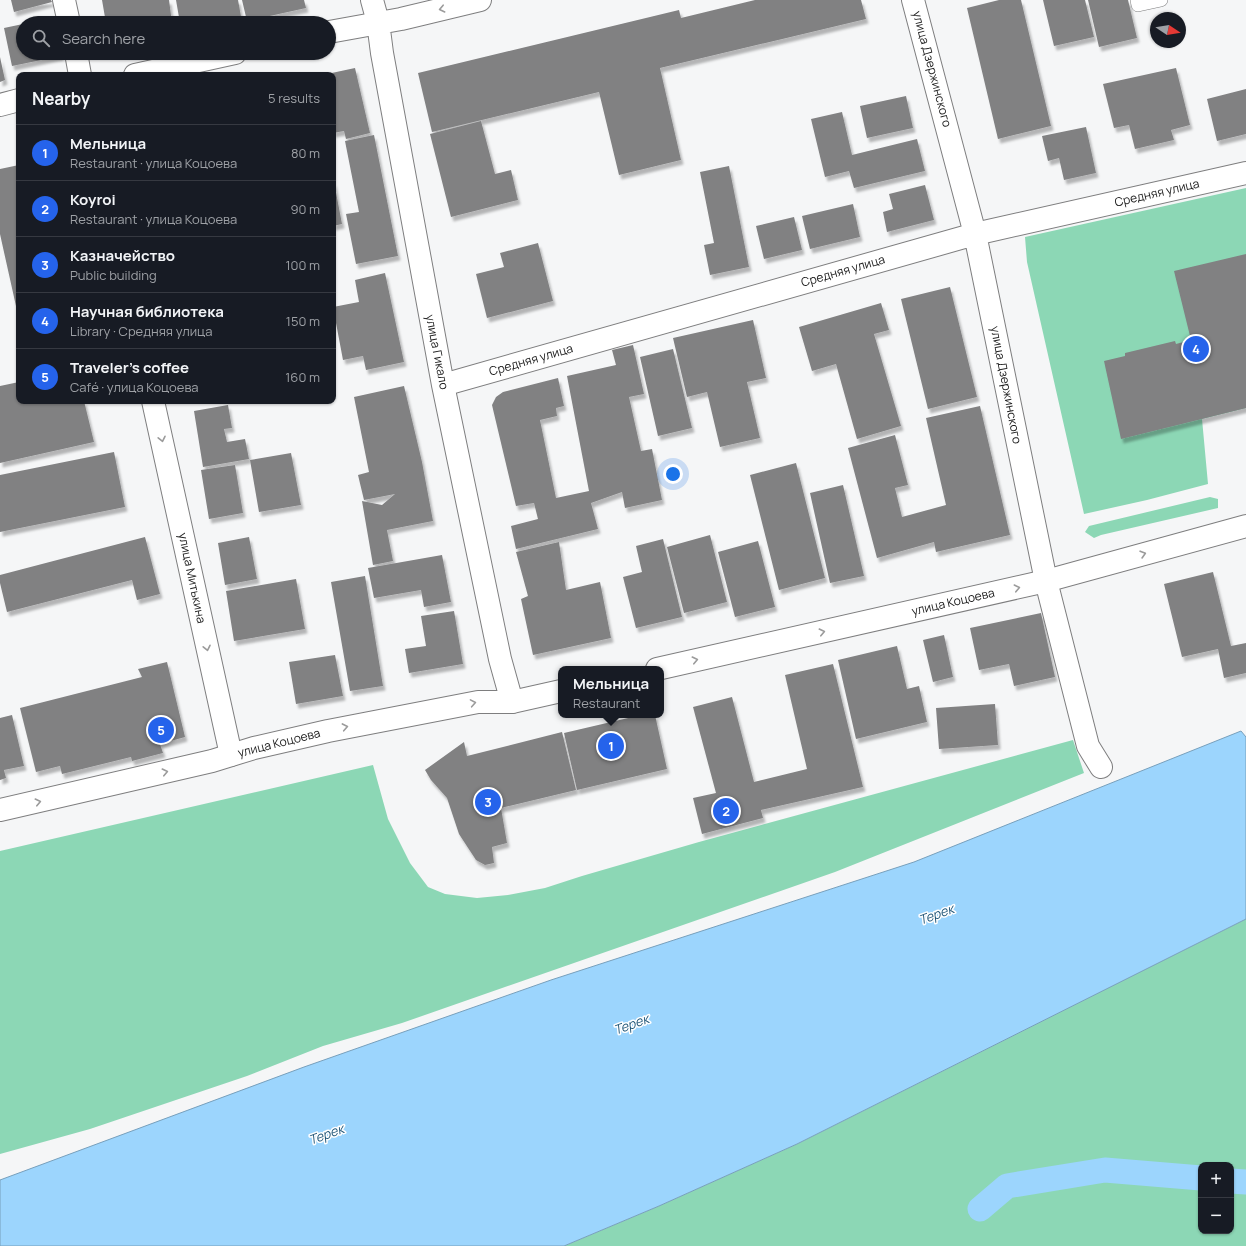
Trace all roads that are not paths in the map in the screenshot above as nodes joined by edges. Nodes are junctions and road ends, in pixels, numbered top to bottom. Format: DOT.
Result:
graph roads {
  1 [pos="64,0"];
  2 [pos="372,0"];
  3 [pos="480,0"];
  4 [pos="913,0"];
  5 [pos="1137,0"];
  6 [pos="1161,0"];
  7 [pos="67,16"];
  8 [pos="378,22"];
  9 [pos="336,31"];
  10 [pos="77,60"];
  11 [pos="203,60"];
  12 [pos="79,72"];
  13 [pos="149,72"];
  14 [pos="16,101"];
  15 [pos="0,105"];
  16 [pos="1246,173"];
  17 [pos="975,234"];
  18 [pos="443,385"];
  19 [pos="154,404"];
  20 [pos="1246,526"];
  21 [pos="1046,581"];
  22 [pos="664,667"];
  23 [pos="558,692"];
  24 [pos="512,702"];
  25 [pos="231,755"];
  26 [pos="1101,767"];
  27 [pos="0,810"];
  1 -- 7 [label="street"];
  2 -- 8 [label="street, улица Гикало"];
  3 -- 8 [label="street, one-way"];
  4 -- 17 [label="street, улица Дзержинского"];
  5 -- 6 [label="lane"];
  8 -- 9 [label="street"];
  8 -- 18 [label="street, улица Гикало"];
  10 -- 12 [label="street"];
  11 -- 13 [label="street"];
  14 -- 15 [label="street"];
  16 -- 17 [label="street, Средняя улица"];
  17 -- 18 [label="street, Средняя улица"];
  17 -- 21 [label="street, улица Дзержинского"];
  18 -- 24 [label="street, улица Гикало"];
  19 -- 25 [label="street, улица Митькина, one-way"];
  21 -- 20 [label="street, улица Коцоева, one-way"];
  22 -- 21 [label="street, улица Коцоева, one-way"];
  21 -- 26 [label="street, улица Дзержинского"];
  23 -- 24 [label="street, улица Коцоева"];
  25 -- 24 [label="street, улица Коцоева, one-way"];
  27 -- 25 [label="street, улица Коцоева, one-way"];
}
